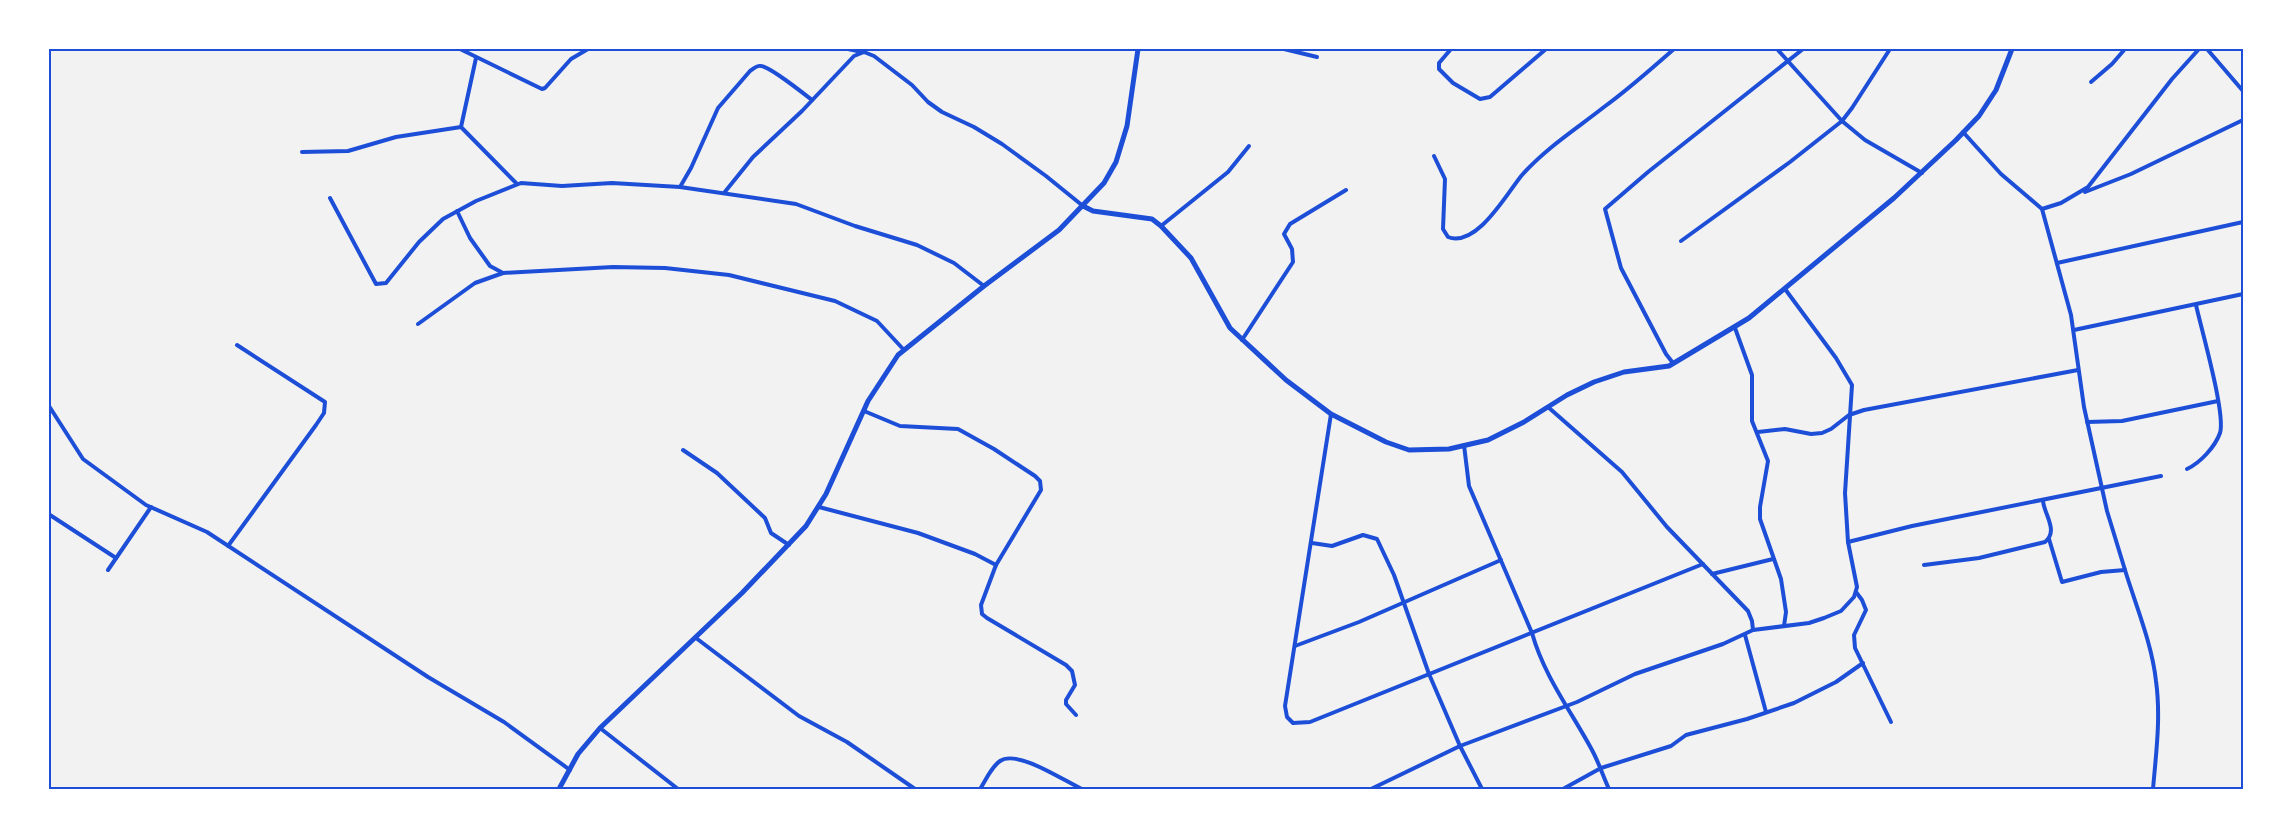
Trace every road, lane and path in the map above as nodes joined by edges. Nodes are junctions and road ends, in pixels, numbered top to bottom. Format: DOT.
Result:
graph roads {
  1 [pos="460,49"];
  2 [pos="475,49"];
  3 [pos="588,49"];
  4 [pos="848,49"];
  5 [pos="1138,49"];
  6 [pos="1284,49"];
  7 [pos="1451,49"];
  8 [pos="1546,49"];
  9 [pos="1674,49"];
  10 [pos="1777,49"];
  11 [pos="1804,49"];
  12 [pos="1890,49"];
  13 [pos="2012,49"];
  14 [pos="2125,49"];
  15 [pos="2199,49"];
  16 [pos="2207,49"];
  17 [pos="864,52"];
  18 [pos="470,54"];
  19 [pos="1317,57"];
  20 [pos="476,58"];
  21 [pos="1788,62"];
  22 [pos="2091,82"];
  23 [pos="2243,92"];
  24 [pos="812,100"];
  25 [pos="2243,120"];
  26 [pos="1842,121"];
  27 [pos="461,127"];
  28 [pos="1963,132"];
  29 [pos="1249,146"];
  30 [pos="302,152"];
  31 [pos="1434,156"];
  32 [pos="1922,173"];
  33 [pos="517,184"];
  34 [pos="680,187"];
  35 [pos="1346,190"];
  36 [pos="724,193"];
  37 [pos="2078,194"];
  38 [pos="330,198"];
  39 [pos="1083,206"];
  40 [pos="2042,209"];
  41 [pos="457,211"];
  42 [pos="2243,222"];
  43 [pos="1161,226"];
  44 [pos="1681,241"];
  45 [pos="2057,263"];
  46 [pos="503,274"];
  47 [pos="984,286"];
  48 [pos="1785,289"];
  49 [pos="2243,294"];
  50 [pos="2196,304"];
  51 [pos="418,324"];
  52 [pos="1735,328"];
  53 [pos="2074,330"];
  54 [pos="1242,340"];
  55 [pos="238,345"];
  56 [pos="904,350"];
  57 [pos="1673,363"];
  58 [pos="2078,370"];
  59 [pos="2218,401"];
  60 [pos="49,406"];
  61 [pos="1548,407"];
  62 [pos="864,411"];
  63 [pos="1331,414"];
  64 [pos="1849,415"];
  65 [pos="2087,422"];
  66 [pos="1758,432"];
  67 [pos="1464,445"];
  68 [pos="684,450"];
  69 [pos="2187,469"];
  70 [pos="2161,476"];
  71 [pos="2102,489"];
  72 [pos="2043,501"];
  73 [pos="151,507"];
  74 [pos="819,507"];
  75 [pos="50,515"];
  76 [pos="2048,540"];
  77 [pos="1848,542"];
  78 [pos="1312,543"];
  79 [pos="789,545"];
  80 [pos="228,546"];
  81 [pos="116,558"];
  82 [pos="1773,559"];
  83 [pos="1502,560"];
  84 [pos="1703,564"];
  85 [pos="996,565"];
  86 [pos="1924,565"];
  87 [pos="108,570"];
  88 [pos="2125,570"];
  89 [pos="1712,574"];
  90 [pos="1856,592"];
  91 [pos="1403,602"];
  92 [pos="1784,626"];
  93 [pos="1753,630"];
  94 [pos="1532,633"];
  95 [pos="1745,635"];
  96 [pos="696,638"];
  97 [pos="1295,646"];
  98 [pos="1863,663"];
  99 [pos="1429,674"];
  100 [pos="1565,705"];
  101 [pos="1766,712"];
  102 [pos="1076,714"];
  103 [pos="1891,722"];
  104 [pos="600,728"];
  105 [pos="1460,746"];
  106 [pos="1601,768"];
  107 [pos="570,770"];
  108 [pos="559,789"];
  109 [pos="678,789"];
  110 [pos="915,789"];
  111 [pos="980,789"];
  112 [pos="1082,789"];
  113 [pos="1371,789"];
  114 [pos="1482,789"];
  115 [pos="1562,789"];
  116 [pos="1609,789"];
  117 [pos="2153,789"];
  1 -- 18 [label="street"];
  2 -- 18 [label="street"];
  3 -- 20 [label="street"];
  4 -- 17 [label="street"];
  5 -- 39 [label="street"];
  6 -- 19 [label="street"];
  7 -- 8 [label="street"];
  9 -- 31 [label="street"];
  10 -- 21 [label="street"];
  11 -- 21 [label="street"];
  12 -- 26 [label="street"];
  13 -- 28 [label="street"];
  14 -- 22 [label="street"];
  15 -- 37 [label="street"];
  16 -- 23 [label="street"];
  17 -- 24 [label="street"];
  17 -- 39 [label="street"];
  18 -- 20 [label="street"];
  20 -- 27 [label="street"];
  21 -- 26 [label="street"];
  21 -- 57 [label="street"];
  24 -- 34 [label="street"];
  24 -- 36 [label="street"];
  25 -- 37 [label="street"];
  26 -- 32 [label="street"];
  26 -- 44 [label="street"];
  27 -- 30 [label="street"];
  27 -- 33 [label="street"];
  28 -- 32 [label="street"];
  28 -- 40 [label="street"];
  29 -- 43 [label="street"];
  32 -- 48 [label="street"];
  33 -- 34 [label="street"];
  33 -- 41 [label="street"];
  34 -- 36 [label="street"];
  35 -- 54 [label="street"];
  36 -- 47 [label="street"];
  37 -- 40 [label="street"];
  38 -- 41 [label="street"];
  39 -- 43 [label="street"];
  39 -- 47 [label="street"];
  40 -- 45 [label="street"];
  41 -- 46 [label="street"];
  42 -- 45 [label="street"];
  43 -- 54 [label="street"];
  45 -- 53 [label="street"];
  46 -- 51 [label="street"];
  46 -- 56 [label="street"];
  47 -- 56 [label="street"];
  48 -- 52 [label="street"];
  48 -- 64 [label="street"];
  49 -- 50 [label="street"];
  50 -- 53 [label="street"];
  50 -- 59 [label="street"];
  52 -- 57 [label="street"];
  52 -- 66 [label="street"];
  53 -- 58 [label="street"];
  54 -- 63 [label="street"];
  55 -- 80 [label="street"];
  56 -- 62 [label="street"];
  57 -- 61 [label="street"];
  58 -- 64 [label="street"];
  58 -- 65 [label="street"];
  59 -- 65 [label="street"];
  59 -- 69 [label="street"];
  60 -- 73 [label="street"];
  61 -- 67 [label="street"];
  61 -- 84 [label="street"];
  62 -- 74 [label="street"];
  62 -- 85 [label="street"];
  63 -- 67 [label="street"];
  63 -- 78 [label="street"];
  64 -- 66 [label="street"];
  64 -- 77 [label="street"];
  65 -- 71 [label="street"];
  66 -- 82 [label="street"];
  67 -- 83 [label="street"];
  68 -- 79 [label="street"];
  70 -- 71 [label="street"];
  71 -- 72 [label="street"];
  71 -- 88 [label="street"];
  72 -- 76 [label="street"];
  72 -- 77 [label="street"];
  73 -- 80 [label="street"];
  73 -- 81 [label="street"];
  74 -- 79 [label="street"];
  74 -- 85 [label="street"];
  75 -- 81 [label="street"];
  76 -- 86 [label="street"];
  76 -- 88 [label="street"];
  77 -- 90 [label="street"];
  78 -- 91 [label="street"];
  78 -- 97 [label="street"];
  79 -- 96 [label="street"];
  80 -- 107 [label="street"];
  81 -- 87 [label="street"];
  82 -- 89 [label="street"];
  82 -- 92 [label="street"];
  83 -- 91 [label="street"];
  83 -- 94 [label="street"];
  84 -- 89 [label="street"];
  84 -- 94 [label="street"];
  85 -- 102 [label="street"];
  88 -- 117 [label="street"];
  89 -- 93 [label="street"];
  90 -- 92 [label="street"];
  90 -- 98 [label="street"];
  91 -- 97 [label="street"];
  91 -- 99 [label="street"];
  92 -- 93 [label="street"];
  93 -- 95 [label="street"];
  94 -- 99 [label="street"];
  94 -- 100 [label="street"];
  95 -- 100 [label="street"];
  95 -- 101 [label="street"];
  96 -- 104 [label="street"];
  96 -- 110 [label="street"];
  97 -- 99 [label="street"];
  98 -- 101 [label="street"];
  98 -- 103 [label="street"];
  99 -- 105 [label="street"];
  100 -- 105 [label="street"];
  100 -- 106 [label="street"];
  101 -- 106 [label="street"];
  104 -- 107 [label="street"];
  104 -- 109 [label="street"];
  105 -- 113 [label="street"];
  105 -- 114 [label="street"];
  106 -- 115 [label="street"];
  106 -- 116 [label="street"];
  107 -- 108 [label="street"];
  111 -- 112 [label="street"];
}
